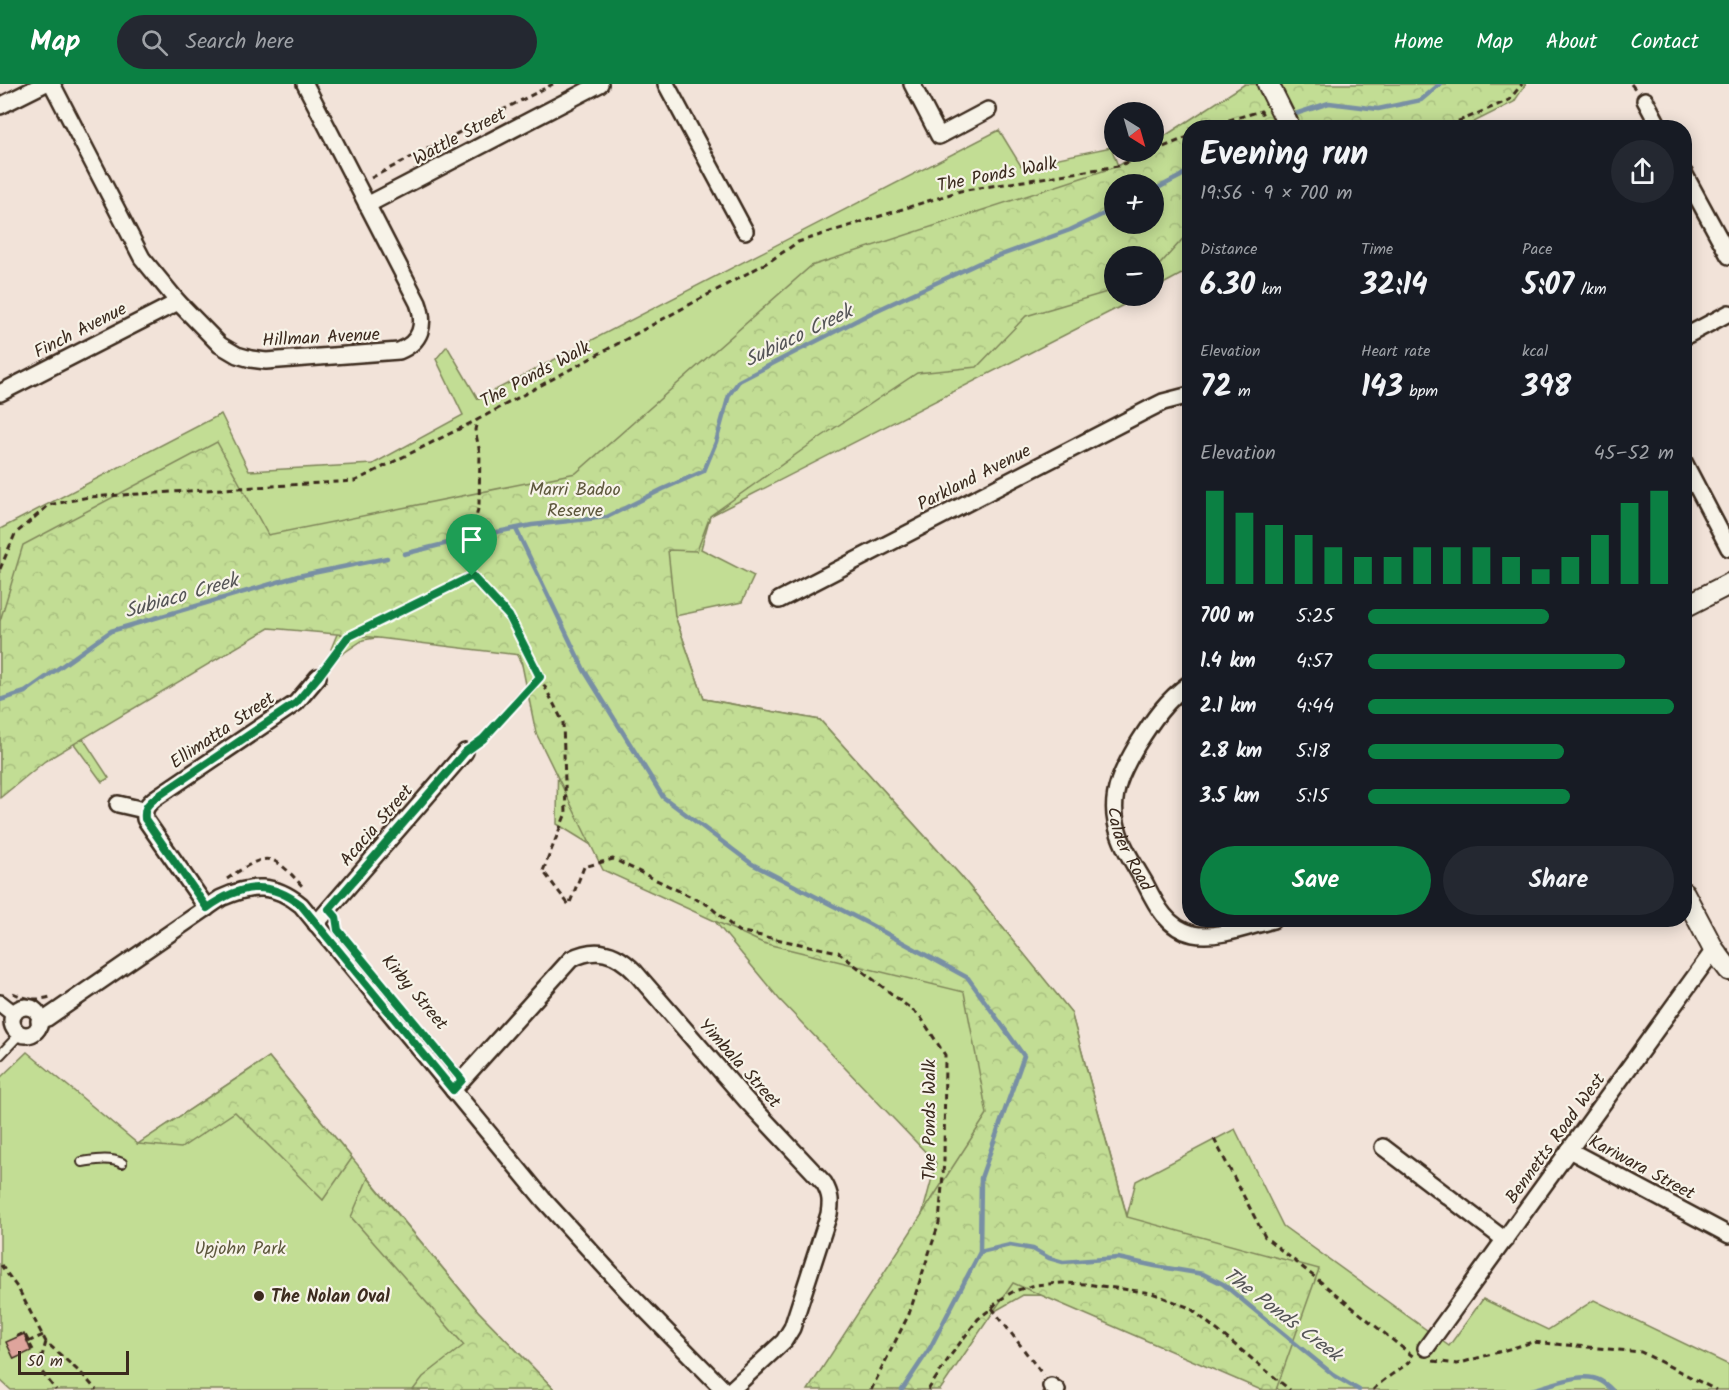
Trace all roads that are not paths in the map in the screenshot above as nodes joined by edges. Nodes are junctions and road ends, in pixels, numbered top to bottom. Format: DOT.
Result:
graph roads {
  1 [pos="44,84"];
  2 [pos="52,84"];
  3 [pos="304,84"];
  4 [pos="600,84"];
  5 [pos="666,84"];
  6 [pos="912,84"];
  7 [pos="1268,84"];
  8 [pos="1645,100"];
  9 [pos="0,106"];
  10 [pos="988,110"];
  11 [pos="1286,120"];
  12 [pos="1656,120"];
  13 [pos="1692,188"];
  14 [pos="367,205"];
  15 [pos="745,231"];
  16 [pos="1729,256"];
  17 [pos="178,302"];
  18 [pos="1729,313"];
  19 [pos="1692,333"];
  20 [pos="0,393"];
  21 [pos="1182,397"];
  22 [pos="1692,477"];
  23 [pos="1729,548"];
  24 [pos="1729,584"];
  25 [pos="779,600"];
  26 [pos="1692,603"];
  27 [pos="318,677"];
  28 [pos="1182,690"];
  29 [pos="465,752"];
  30 [pos="118,804"];
  31 [pos="144,810"];
  32 [pos="207,908"];
  33 [pos="1692,908"];
  34 [pos="316,924"];
  35 [pos="1244,927"];
  36 [pos="1714,951"];
  37 [pos="1729,970"];
  38 [pos="4,997"];
  39 [pos="15,1014"];
  40 [pos="39,1021"];
  41 [pos="20,1034"];
  42 [pos="0,1055"];
  43 [pos="453,1090"];
  44 [pos="1383,1147"];
  45 [pos="1569,1150"];
  46 [pos="82,1162"];
  47 [pos="122,1163"];
  48 [pos="1729,1235"];
  49 [pos="1505,1240"];
  50 [pos="1426,1348"];
  51 [pos="724,1390"];
  52 [pos="731,1390"];
  1 -- 9 [label="street"];
  2 -- 17 [label="street, Hillman Avenue"];
  3 -- 14 [label="street, Hillman Avenue"];
  4 -- 14 [label="street, Wattle Street"];
  5 -- 15 [label="street"];
  6 -- 10 [label="street"];
  7 -- 11 [label="street"];
  8 -- 12 [label="street"];
  13 -- 16 [label="street"];
  14 -- 17 [label="street, Hillman Avenue"];
  17 -- 20 [label="street, Finch Avenue"];
  18 -- 19 [label="street"];
  21 -- 25 [label="street, Parkland Avenue"];
  22 -- 23 [label="street"];
  24 -- 26 [label="street"];
  27 -- 31 [label="street, Ellimatta Street"];
  28 -- 35 [label="street, Calder Road"];
  29 -- 34 [label="street, Acacia Street"];
  30 -- 31 [label="street"];
  31 -- 32 [label="street"];
  32 -- 34 [label="street, Kirby Street"];
  32 -- 40 [label="street, Kirby Street"];
  33 -- 36 [label="street"];
  34 -- 43 [label="street, Kirby Street"];
  36 -- 37 [label="street"];
  36 -- 45 [label="street, Bennetts Road West"];
  38 -- 39 [label="street"];
  39 -- 40 [label="street"];
  39 -- 41 [label="street"];
  40 -- 41 [label="street, Kirby Street"];
  41 -- 42 [label="lane"];
  43 -- 51 [label="street, Kirby Street"];
  43 -- 52 [label="street, Yimbala Street"];
  44 -- 49 [label="street"];
  45 -- 48 [label="street, Kariwara Street"];
  45 -- 49 [label="street, Bennetts Road West"];
  46 -- 47 [label="lane"];
  49 -- 50 [label="street, Bennetts Road West"];
}
